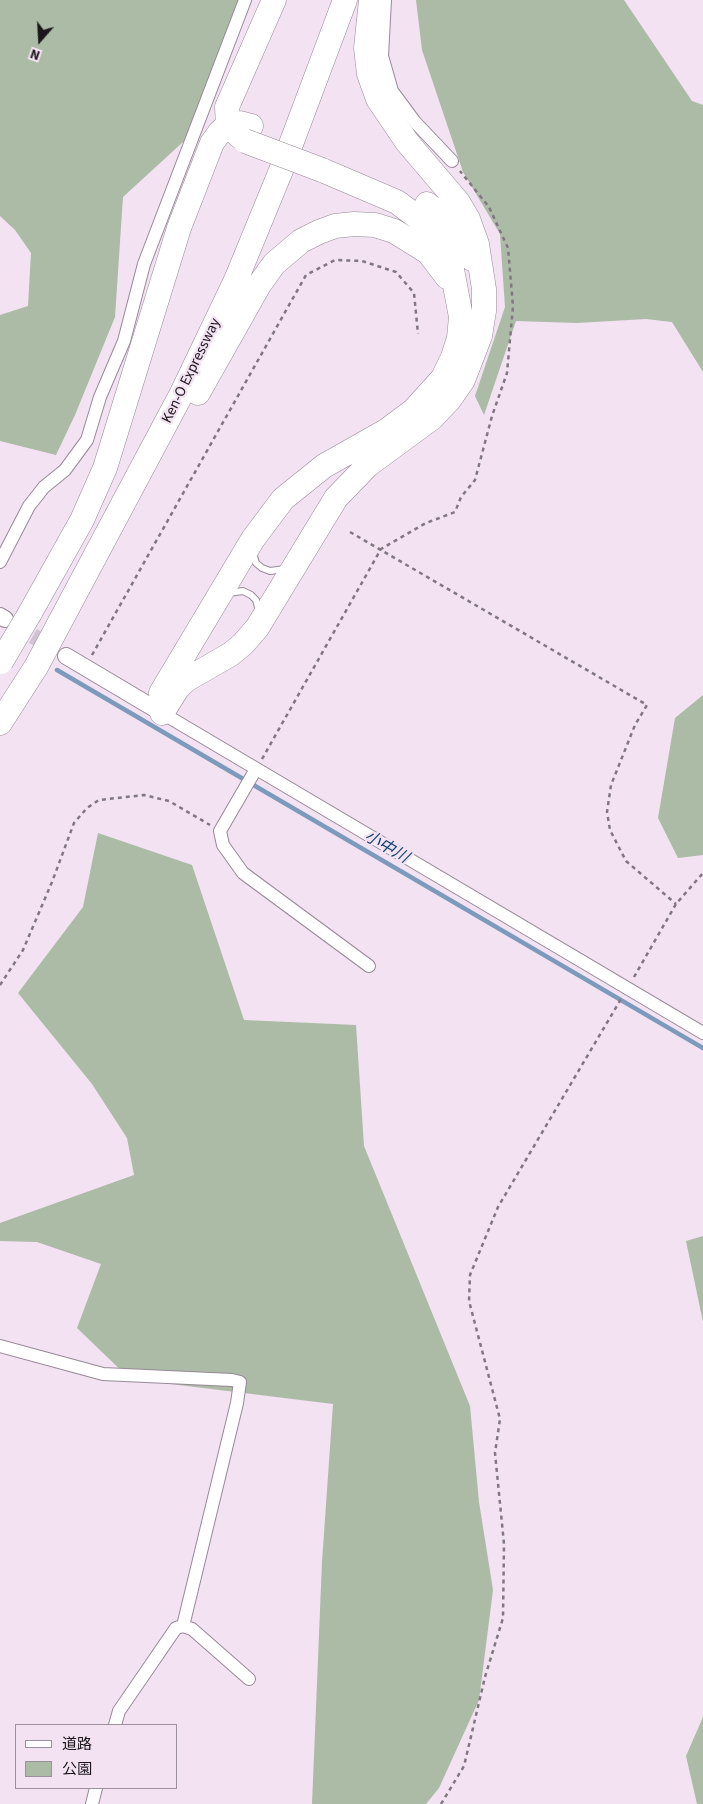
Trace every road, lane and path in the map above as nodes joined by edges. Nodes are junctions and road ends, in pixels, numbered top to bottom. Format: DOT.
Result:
graph roads {
  1 [pos="245,0"];
  2 [pos="274,0"];
  3 [pos="336,0"];
  4 [pos="345,0"];
  5 [pos="371,0"];
  6 [pos="385,0"];
  7 [pos="241,131"];
  8 [pos="452,161"];
  9 [pos="325,163"];
  10 [pos="484,288"];
  11 [pos="458,298"];
  12 [pos="418,334"];
  13 [pos="350,532"];
  14 [pos="253,539"];
  15 [pos="381,549"];
  16 [pos="296,561"];
  17 [pos="0,562"];
  18 [pos="216,600"];
  19 [pos="257,628"];
  20 [pos="66,656"];
  21 [pos="1,663"];
  22 [pos="36,667"];
  23 [pos="85,667"];
  24 [pos="0,701"];
  25 [pos="157,710"];
  26 [pos="0,723"];
  27 [pos="255,772"];
  28 [pos="220,831"];
  29 [pos="703,873"];
  30 [pos="676,904"];
  31 [pos="369,966"];
  32 [pos="0,985"];
  33 [pos="628,987"];
  34 [pos="703,1033"];
  35 [pos="0,1346"];
  36 [pos="183,1626"];
  37 [pos="249,1679"];
  38 [pos="115,1724"];
  39 [pos="96,1789"];
  40 [pos="92,1804"];
  41 [pos="441,1804"];
  1 -- 17 [label="street"];
  2 -- 7 [label="highway"];
  3 -- 24 [label="highway, Ken-O Expressway"];
  4 -- 22 [label="highway, Ken-O Expressway"];
  5 -- 10 [label="highway"];
  6 -- 8 [label="street"];
  7 -- 9 [label="highway, bridge"];
  7 -- 21 [label="highway, bridge"];
  9 -- 10 [label="highway"];
  9 -- 11 [label="highway"];
  10 -- 16 [label="highway"];
  11 -- 14 [label="highway"];
  11 -- 22 [label="highway"];
  12 -- 23 [label="path"];
  13 -- 15 [label="path"];
  14 -- 16 [label="lane"];
  14 -- 18 [label="highway"];
  15 -- 27 [label="path"];
  15 -- 30 [label="path"];
  16 -- 19 [label="highway"];
  18 -- 19 [label="lane"];
  18 -- 25 [label="highway"];
  19 -- 25 [label="highway"];
  20 -- 23 [label="street"];
  22 -- 26 [label="highway, Ken-O Expressway"];
  23 -- 25 [label="street"];
  25 -- 27 [label="street"];
  27 -- 28 [label="street"];
  27 -- 33 [label="street"];
  28 -- 31 [label="street"];
  28 -- 32 [label="path"];
  29 -- 30 [label="path"];
  30 -- 33 [label="path"];
  33 -- 34 [label="street"];
  33 -- 41 [label="path"];
  35 -- 36 [label="street"];
  36 -- 37 [label="street"];
  36 -- 38 [label="street"];
  39 -- 40 [label="street"];
}
